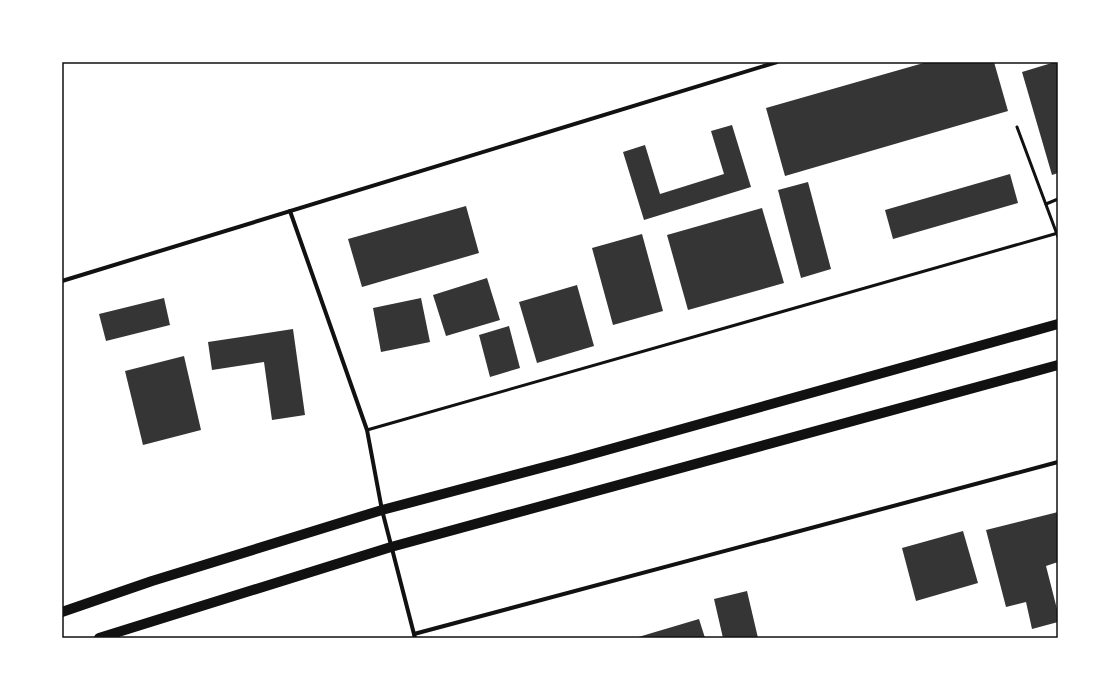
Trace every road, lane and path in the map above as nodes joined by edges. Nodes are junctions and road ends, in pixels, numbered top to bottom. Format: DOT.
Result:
graph roads {
  1 [pos="777,62"];
  2 [pos="1017,127"];
  3 [pos="1058,199"];
  4 [pos="1046,204"];
  5 [pos="290,211"];
  6 [pos="1058,235"];
  7 [pos="62,281"];
  8 [pos="1058,324"];
  9 [pos="1058,365"];
  10 [pos="366,430"];
  11 [pos="1058,462"];
  12 [pos="382,510"];
  13 [pos="391,547"];
  14 [pos="62,612"];
  15 [pos="414,636"];
  16 [pos="99,638"];
  1 -- 5 [label="street"];
  2 -- 4 [label="lane"];
  3 -- 4 [label="lane"];
  4 -- 6 [label="lane"];
  5 -- 7 [label="street"];
  5 -- 10 [label="street"];
  6 -- 10 [label="lane"];
  8 -- 12 [label="main road"];
  9 -- 13 [label="main road"];
  10 -- 12 [label="street"];
  11 -- 15 [label="street"];
  12 -- 13 [label="street"];
  12 -- 14 [label="main road"];
  13 -- 15 [label="street"];
  13 -- 16 [label="main road"];
}
